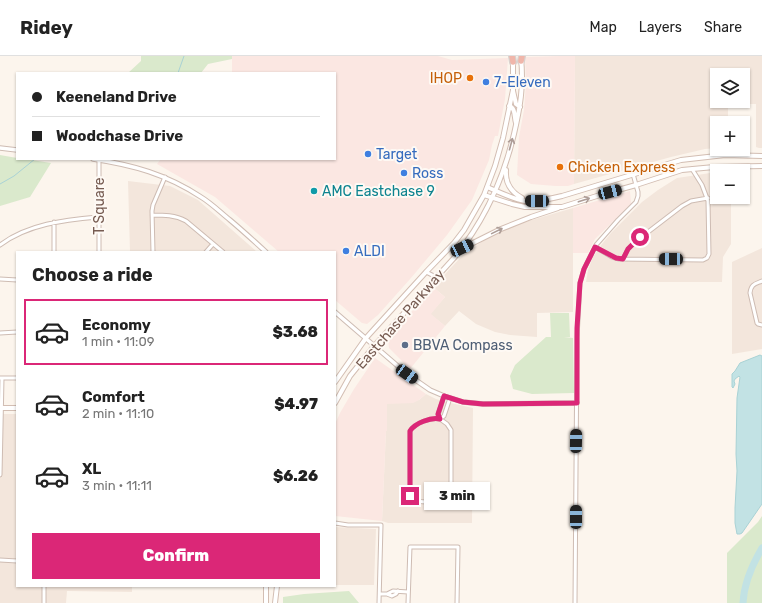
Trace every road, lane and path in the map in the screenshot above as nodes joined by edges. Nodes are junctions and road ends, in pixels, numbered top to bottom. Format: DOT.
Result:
graph roads {
  1 [pos="513,58"];
  2 [pos="521,58"];
  3 [pos="513,90"];
  4 [pos="510,106"];
  5 [pos="520,107"];
  6 [pos="516,124"];
  7 [pos="0,148"];
  8 [pos="16,150"];
  9 [pos="762,156"];
  10 [pos="690,158"];
  11 [pos="99,160"];
  12 [pos="507,161"];
  13 [pos="762,166"];
  14 [pos="692,169"];
  15 [pos="633,174"];
  16 [pos="165,177"];
  17 [pos="636,185"];
  18 [pos="487,187"];
  19 [pos="495,190"];
  20 [pos="484,195"];
  21 [pos="492,198"];
  22 [pos="708,198"];
  23 [pos="528,201"];
  24 [pos="562,207"];
  25 [pos="152,215"];
  26 [pos="98,217"];
  27 [pos="54,222"];
  28 [pos="214,244"];
  29 [pos="0,246"];
  30 [pos="595,247"];
  31 [pos="462,248"];
  32 [pos="54,251"];
  33 [pos="99,251"];
  34 [pos="153,251"];
  35 [pos="207,251"];
  36 [pos="222,251"];
  37 [pos="265,251"];
  38 [pos="623,259"];
  39 [pos="426,272"];
  40 [pos="436,277"];
  41 [pos="0,279"];
  42 [pos="16,280"];
  43 [pos="762,281"];
  44 [pos="336,313"];
  45 [pos="762,325"];
  46 [pos="16,332"];
  47 [pos="0,333"];
  48 [pos="366,338"];
  49 [pos="375,345"];
  50 [pos="1,378"];
  51 [pos="16,378"];
  52 [pos="336,380"];
  53 [pos="444,396"];
  54 [pos="450,398"];
  55 [pos="336,401"];
  56 [pos="577,403"];
  57 [pos="441,405"];
  58 [pos="447,407"];
  59 [pos="1,408"];
  60 [pos="16,408"];
  61 [pos="440,419"];
  62 [pos="0,475"];
  63 [pos="336,523"];
  64 [pos="0,560"];
  65 [pos="16,561"];
  66 [pos="44,587"];
  67 [pos="266,587"];
  68 [pos="276,587"];
  69 [pos="408,592"];
  70 [pos="380,594"];
  71 [pos="266,602"];
  72 [pos="276,602"];
  73 [pos="44,603"];
  74 [pos="379,603"];
  75 [pos="408,603"];
  76 [pos="457,603"];
  77 [pos="575,603"];
  1 -- 3 [label="main road, Eastchase Parkway"];
  2 -- 5 [label="main road, Eastchase Parkway"];
  3 -- 4 [label="main road, Eastchase Parkway"];
  3 -- 5 [label="main road"];
  4 -- 6 [label="main road"];
  4 -- 18 [label="main road, Eastchase Parkway"];
  5 -- 6 [label="main road, Eastchase Parkway"];
  12 -- 6 [label="main road, Eastchase Parkway, one-way"];
  7 -- 8 [label="street"];
  9 -- 10 [label="main road"];
  10 -- 14 [label="main road"];
  10 -- 15 [label="main road"];
  11 -- 16 [label="street"];
  11 -- 26 [label="street, T Square"];
  12 -- 19 [label="main road, Eastchase Parkway"];
  12 -- 23 [label="main road"];
  13 -- 14 [label="main road"];
  14 -- 17 [label="main road"];
  14 -- 22 [label="street"];
  15 -- 17 [label="street"];
  15 -- 23 [label="main road"];
  16 -- 25 [label="street"];
  16 -- 37 [label="street"];
  24 -- 17 [label="main road, one-way"];
  17 -- 30 [label="street"];
  18 -- 19 [label="main road"];
  18 -- 20 [label="main road, Eastchase Parkway"];
  19 -- 21 [label="main road, Eastchase Parkway"];
  19 -- 23 [label="main road"];
  20 -- 21 [label="main road"];
  20 -- 39 [label="main road, Eastchase Parkway"];
  21 -- 24 [label="main road"];
  21 -- 31 [label="main road, Eastchase Parkway"];
  22 -- 38 [label="street"];
  22 -- 38 [label="street"];
  31 -- 24 [label="main road, one-way"];
  25 -- 28 [label="street"];
  25 -- 34 [label="street"];
  26 -- 27 [label="street"];
  26 -- 33 [label="street, T Square"];
  27 -- 29 [label="street"];
  27 -- 32 [label="street"];
  28 -- 35 [label="street"];
  28 -- 36 [label="street"];
  30 -- 38 [label="street"];
  30 -- 56 [label="street"];
  31 -- 40 [label="main road, Eastchase Parkway"];
  39 -- 40 [label="street"];
  39 -- 48 [label="main road, Eastchase Parkway"];
  40 -- 49 [label="main road, Eastchase Parkway"];
  41 -- 42 [label="street"];
  43 -- 45 [label="street"];
  44 -- 48 [label="street"];
  46 -- 47 [label="street"];
  48 -- 49 [label="street"];
  48 -- 52 [label="main road, Eastchase Parkway"];
  49 -- 53 [label="street"];
  49 -- 55 [label="main road, Eastchase Parkway"];
  50 -- 51 [label="street"];
  50 -- 59 [label="street"];
  53 -- 54 [label="street"];
  53 -- 57 [label="street"];
  54 -- 56 [label="street"];
  54 -- 58 [label="street"];
  56 -- 77 [label="street"];
  57 -- 58 [label="street"];
  57 -- 61 [label="street"];
  58 -- 61 [label="street"];
  59 -- 60 [label="main road"];
  59 -- 62 [label="street"];
  61 -- 61 [label="street"];
  63 -- 70 [label="street"];
  64 -- 65 [label="street"];
  66 -- 73 [label="street"];
  67 -- 71 [label="main road"];
  68 -- 72 [label="main road"];
  69 -- 70 [label="street"];
  69 -- 75 [label="street"];
  69 -- 76 [label="street"];
  70 -- 74 [label="street"];
  71 -- 72 [label="main road"];
}
